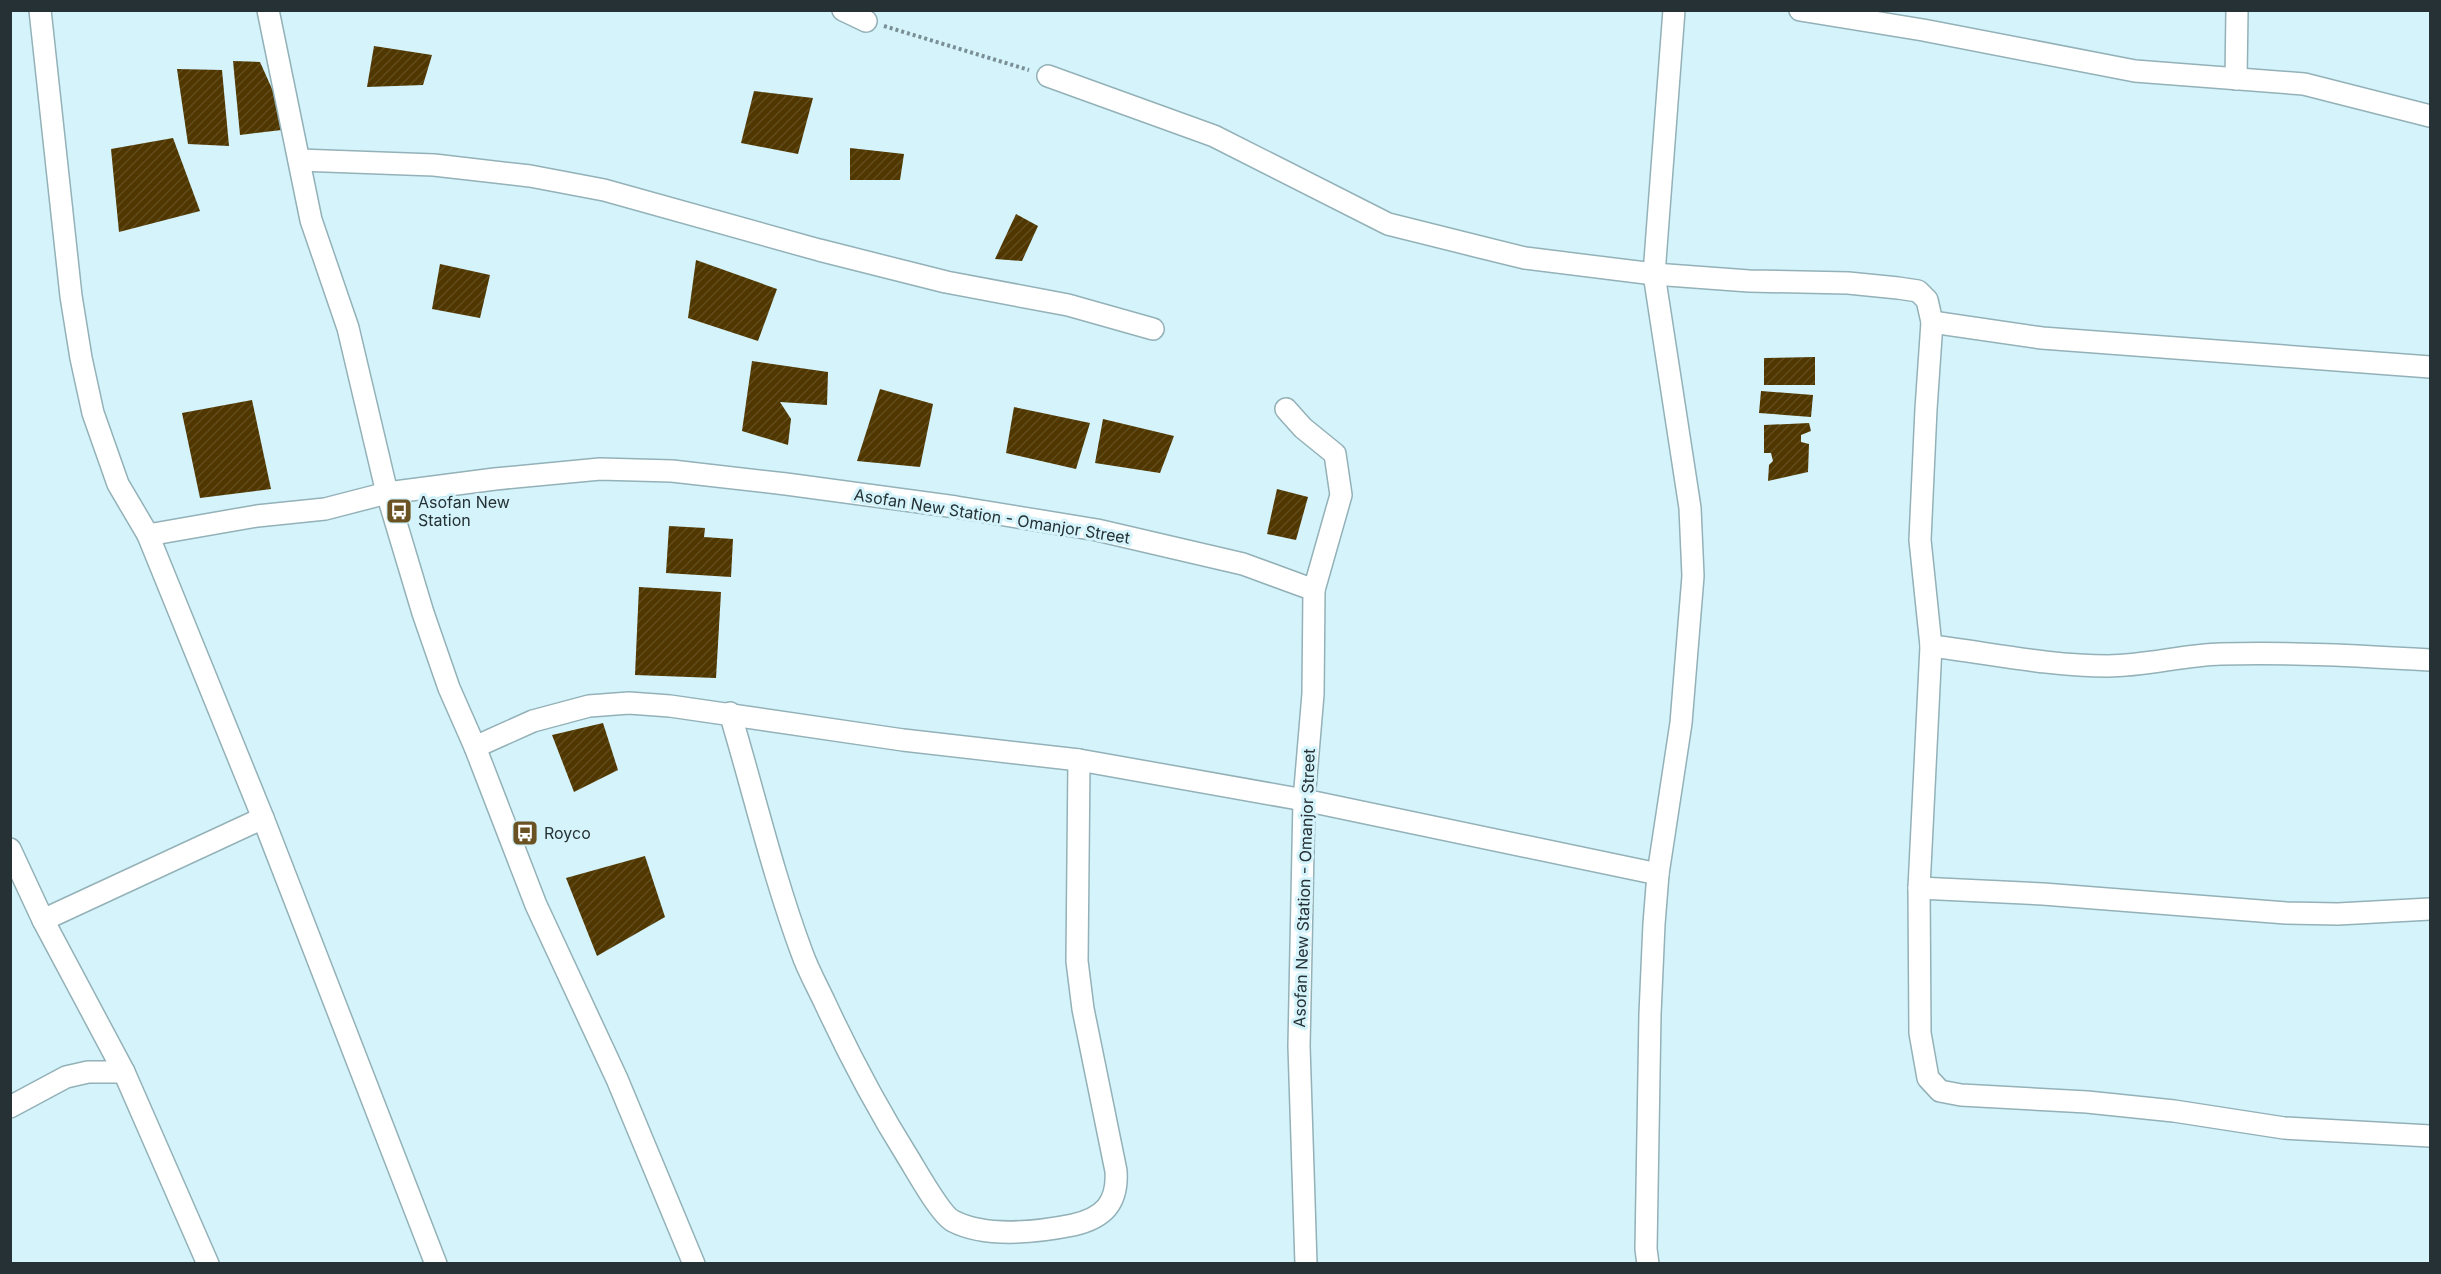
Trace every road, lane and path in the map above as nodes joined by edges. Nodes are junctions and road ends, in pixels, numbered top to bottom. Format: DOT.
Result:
graph roads {
  1 [pos="40,10"];
  2 [pos="268,10"];
  3 [pos="843,10"];
  4 [pos="1674,10"];
  5 [pos="1800,10"];
  6 [pos="2237,10"];
  7 [pos="866,21"];
  8 [pos="1048,76"];
  9 [pos="2236,79"];
  10 [pos="2430,116"];
  11 [pos="299,160"];
  12 [pos="1654,274"];
  13 [pos="1932,322"];
  14 [pos="1153,329"];
  15 [pos="2430,366"];
  16 [pos="1286,409"];
  17 [pos="387,494"];
  18 [pos="148,535"];
  19 [pos="1314,590"];
  20 [pos="1931,646"];
  21 [pos="2430,660"];
  22 [pos="730,713"];
  23 [pos="475,747"];
  24 [pos="1079,760"];
  25 [pos="1304,800"];
  26 [pos="263,818"];
  27 [pos="10,849"];
  28 [pos="1658,874"];
  29 [pos="1919,888"];
  30 [pos="2430,909"];
  31 [pos="43,920"];
  32 [pos="124,1072"];
  33 [pos="10,1107"];
  34 [pos="2430,1136"];
  35 [pos="208,1263"];
  36 [pos="436,1263"];
  37 [pos="694,1263"];
  38 [pos="1306,1263"];
  39 [pos="1648,1263"];
  1 -- 18 [label="street"];
  2 -- 11 [label="street"];
  3 -- 7 [label="street"];
  4 -- 12 [label="street"];
  5 -- 9 [label="street"];
  6 -- 9 [label="street"];
  7 -- 8 [label="path"];
  8 -- 12 [label="street"];
  9 -- 10 [label="street"];
  11 -- 14 [label="street"];
  11 -- 17 [label="street"];
  12 -- 13 [label="street"];
  12 -- 28 [label="street"];
  13 -- 15 [label="street"];
  13 -- 20 [label="street"];
  16 -- 19 [label="street"];
  17 -- 18 [label="street, Asofan New Station - Omanjor Street"];
  17 -- 19 [label="street, Asofan New Station - Omanjor Street"];
  17 -- 23 [label="street"];
  18 -- 26 [label="street"];
  19 -- 25 [label="street, Asofan New Station - Omanjor Street"];
  20 -- 21 [label="street"];
  20 -- 29 [label="street"];
  22 -- 23 [label="street"];
  22 -- 24 [label="street"];
  22 -- 24 [label="street"];
  23 -- 37 [label="street"];
  24 -- 25 [label="street"];
  25 -- 28 [label="street"];
  25 -- 38 [label="street, Asofan New Station - Omanjor Street"];
  26 -- 31 [label="street"];
  26 -- 36 [label="street"];
  27 -- 31 [label="street"];
  28 -- 39 [label="street"];
  29 -- 30 [label="street"];
  29 -- 34 [label="street"];
  31 -- 32 [label="street"];
  32 -- 33 [label="street"];
  32 -- 35 [label="street"];
}
